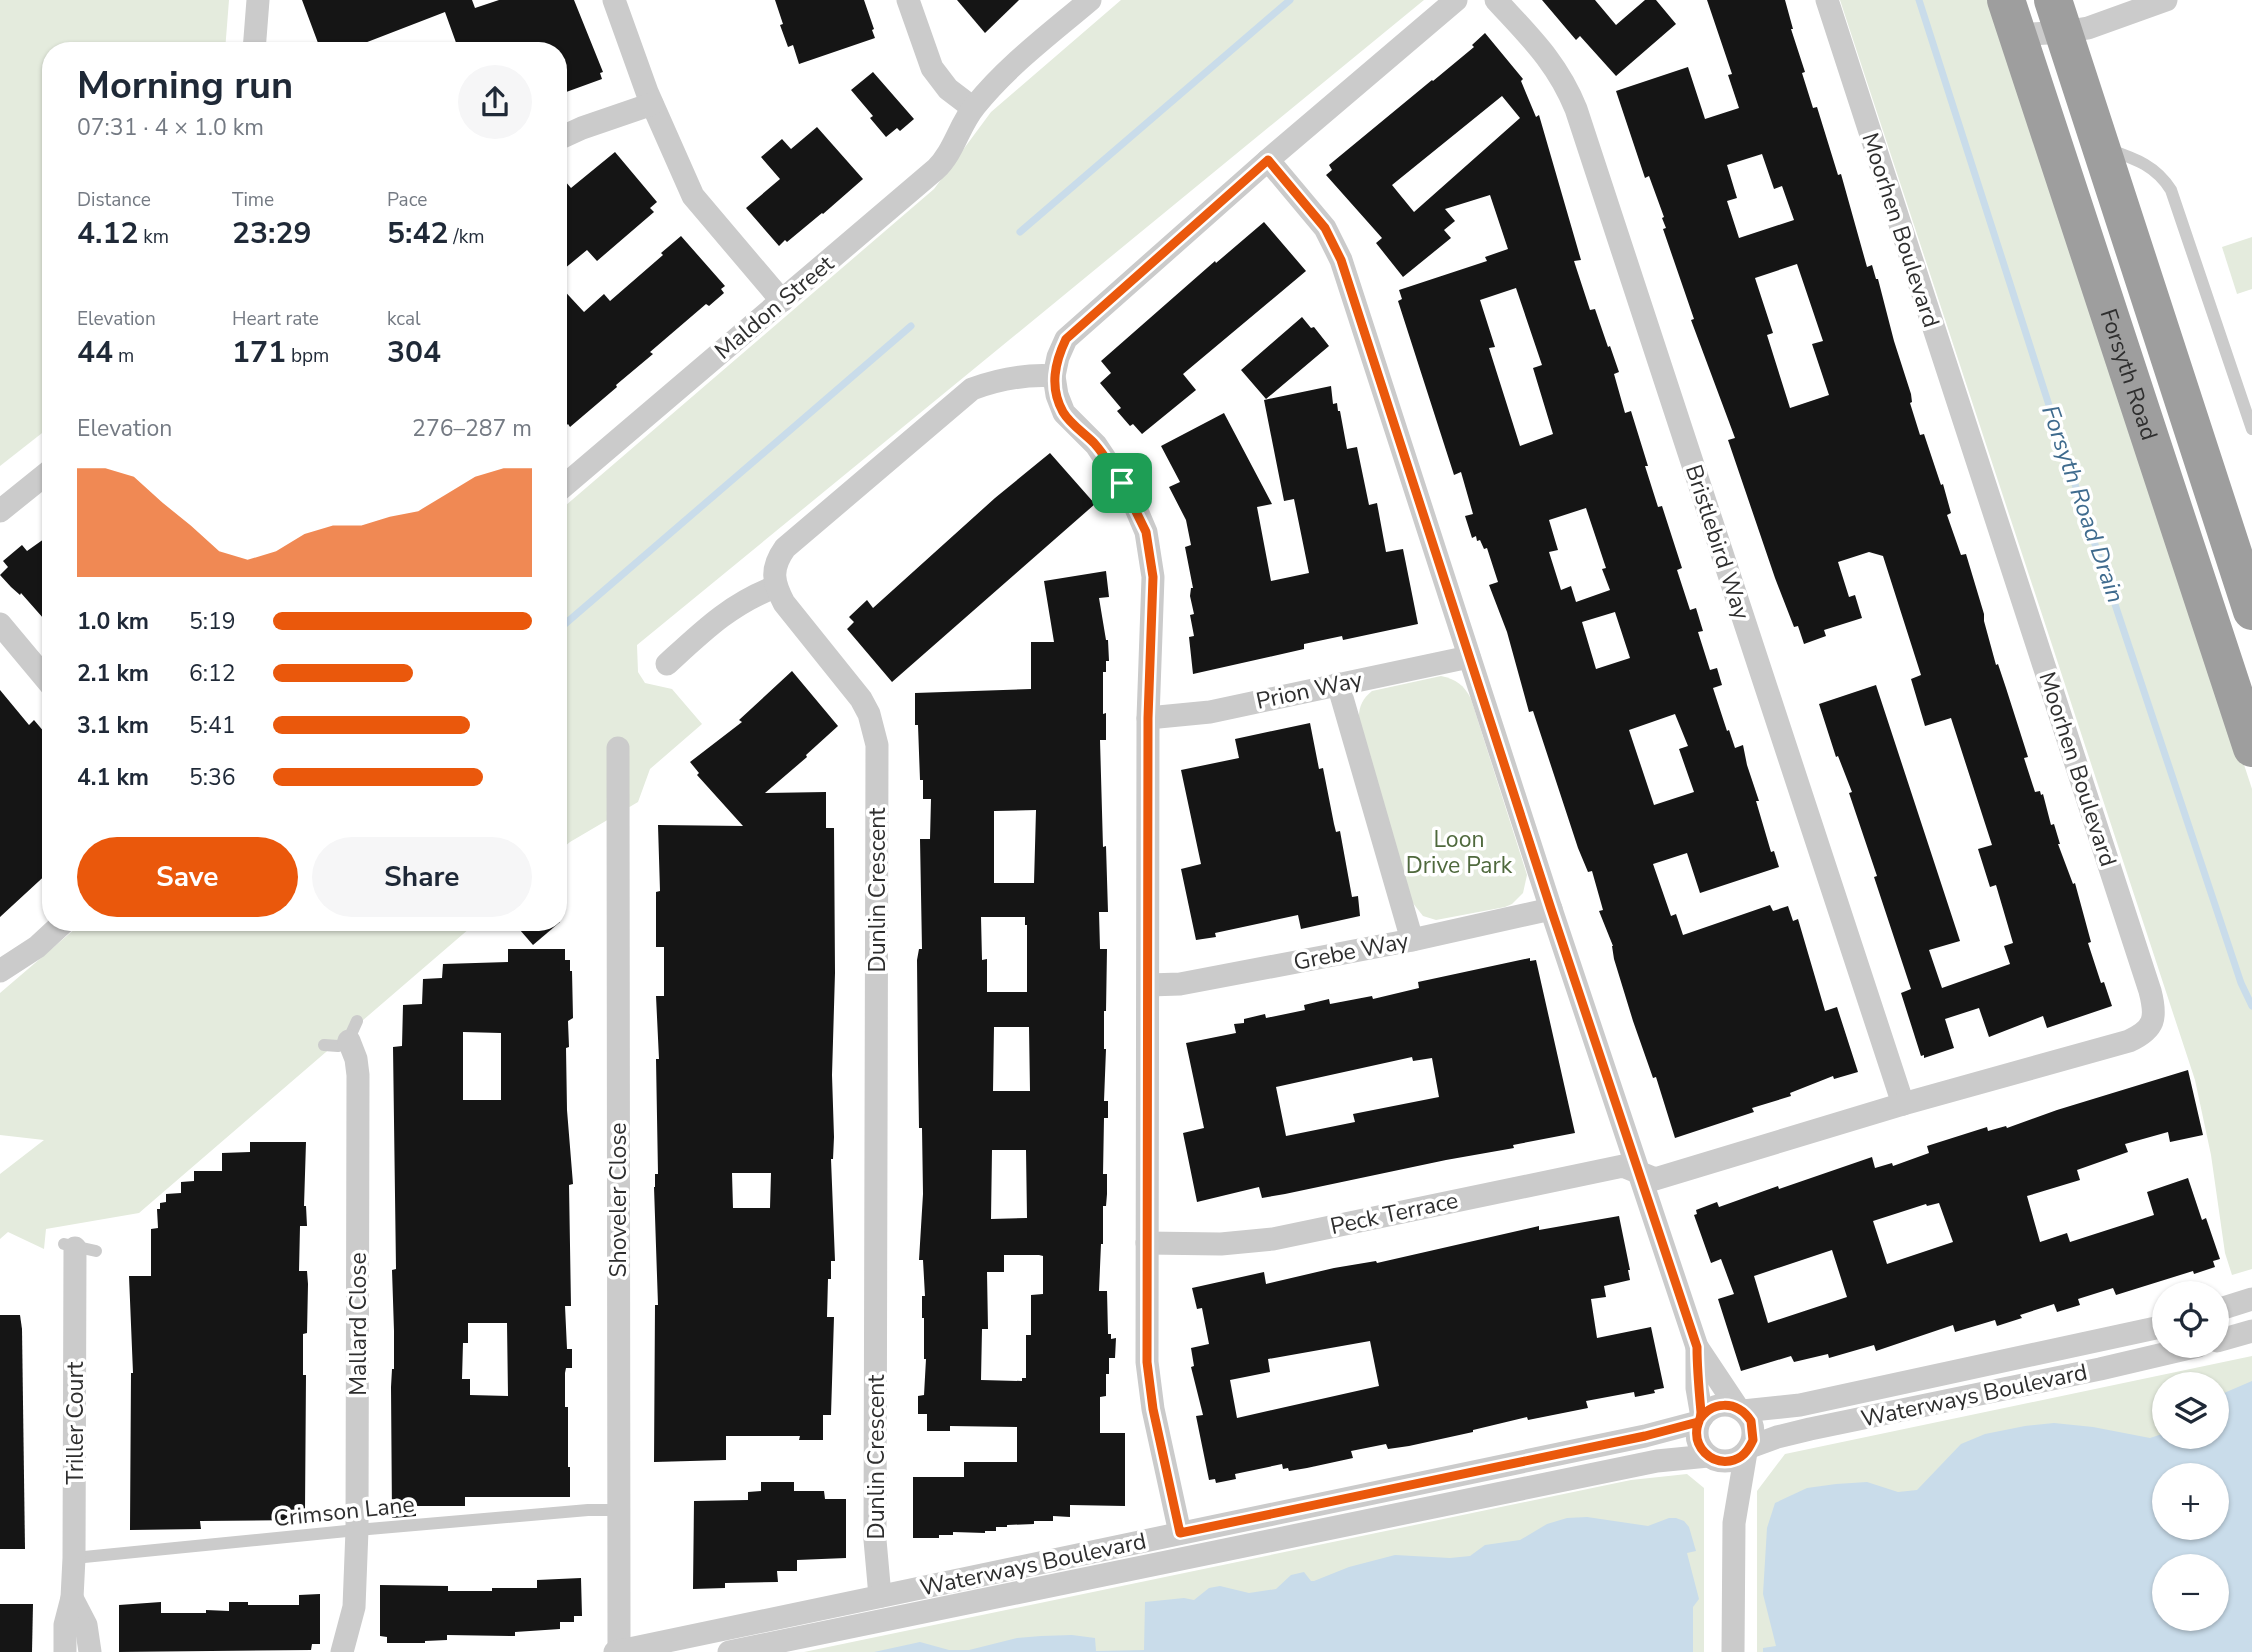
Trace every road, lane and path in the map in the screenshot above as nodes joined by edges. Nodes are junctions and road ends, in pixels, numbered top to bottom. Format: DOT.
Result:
graph roads {
  1 [pos="258,0"];
  2 [pos="614,0"];
  3 [pos="908,0"];
  4 [pos="1090,0"];
  5 [pos="1455,0"];
  6 [pos="1496,0"];
  7 [pos="1827,0"];
  8 [pos="2166,0"];
  9 [pos="2059,9"];
  10 [pos="2012,17"];
  11 [pos="255,42"];
  12 [pos="652,104"];
  13 [pos="973,108"];
  14 [pos="567,135"];
  15 [pos="2100,146"];
  16 [pos="1268,160"];
  17 [pos="782,300"];
  18 [pos="1054,376"];
  19 [pos="2252,429"];
  20 [pos="42,477"];
  21 [pos="567,483"];
  22 [pos="0,511"];
  23 [pos="775,587"];
  24 [pos="2252,611"];
  25 [pos="0,624"];
  26 [pos="1469,657"];
  27 [pos="667,664"];
  28 [pos="42,674"];
  29 [pos="1338,684"];
  30 [pos="1148,718"];
  31 [pos="618,748"];
  32 [pos="2252,748"];
  33 [pos="1551,909"];
  34 [pos="54,931"];
  35 [pos="1412,940"];
  36 [pos="0,971"];
  37 [pos="1149,985"];
  38 [pos="353,1031"];
  39 [pos="324,1045"];
  40 [pos="1903,1104"];
  41 [pos="1639,1171"];
  42 [pos="1147,1243"];
  43 [pos="78,1248"];
  44 [pos="2252,1299"];
  45 [pos="2229,1306"];
  46 [pos="2152,1330"];
  47 [pos="2252,1331"];
  48 [pos="2229,1338"];
  49 [pos="1697,1347"];
  50 [pos="2152,1357"];
  51 [pos="1740,1409"];
  52 [pos="1700,1420"];
  53 [pos="1748,1450"];
  54 [pos="1709,1457"];
  55 [pos="618,1510"];
  56 [pos="1734,1523"];
  57 [pos="357,1530"];
  58 [pos="1180,1533"];
  59 [pos="74,1559"];
  60 [pos="880,1596"];
  61 [pos="72,1598"];
  62 [pos="354,1608"];
  63 [pos="65,1652"];
  64 [pos="90,1652"];
  65 [pos="342,1652"];
  66 [pos="362,1652"];
  67 [pos="617,1652"];
  68 [pos="729,1652"];
  69 [pos="1733,1652"];
  1 -- 11 [label="street"];
  2 -- 12 [label="street"];
  3 -- 13 [label="street"];
  4 -- 13 [label="street, Maldon Street"];
  5 -- 16 [label="street"];
  6 -- 40 [label="street, Bristlebird Way"];
  7 -- 40 [label="street, Moorhen Boulevard"];
  8 -- 9 [label="street"];
  9 -- 10 [label="street"];
  9 -- 15 [label="highway, Forsyth Road"];
  10 -- 32 [label="highway, Forsyth Road"];
  12 -- 14 [label="street"];
  12 -- 17 [label="street"];
  13 -- 17 [label="street, Maldon Street"];
  15 -- 19 [label="lane"];
  15 -- 24 [label="highway, Forsyth Road"];
  16 -- 18 [label="street"];
  16 -- 26 [label="street"];
  17 -- 21 [label="street, Maldon Street"];
  18 -- 23 [label="street"];
  18 -- 30 [label="street"];
  20 -- 22 [label="street"];
  23 -- 27 [label="street"];
  23 -- 60 [label="street, Dunlin Crescent"];
  25 -- 28 [label="street"];
  26 -- 29 [label="street, Prion Way"];
  26 -- 33 [label="street"];
  29 -- 30 [label="street, Prion Way"];
  29 -- 35 [label="street"];
  30 -- 37 [label="street"];
  31 -- 55 [label="street, Shoveler Close"];
  33 -- 35 [label="street, Grebe Way"];
  33 -- 41 [label="street"];
  34 -- 36 [label="street"];
  35 -- 37 [label="street, Grebe Way"];
  37 -- 42 [label="street"];
  38 -- 39 [label="lane, Mallard Close"];
  38 -- 57 [label="street, Mallard Close"];
  40 -- 41 [label="street, Moorhen Boulevard"];
  41 -- 42 [label="street, Peck Terrace"];
  41 -- 49 [label="street"];
  42 -- 58 [label="street"];
  43 -- 59 [label="street, Triller Court"];
  44 -- 45 [label="street"];
  46 -- 51 [label="street, Waterways Boulevard"];
  47 -- 48 [label="street"];
  49 -- 51 [label="street"];
  49 -- 52 [label="street"];
  50 -- 53 [label="street, Waterways Boulevard"];
  51 -- 52 [label="street"];
  51 -- 53 [label="street"];
  52 -- 54 [label="street"];
  52 -- 58 [label="street, Waterways Boulevard"];
  53 -- 54 [label="street"];
  53 -- 56 [label="street"];
  54 -- 56 [label="street"];
  54 -- 68 [label="street, Waterways Boulevard"];
  55 -- 57 [label="lane, Crimson Lane"];
  55 -- 67 [label="street, Shoveler Close"];
  56 -- 69 [label="street"];
  57 -- 59 [label="lane, Crimson Lane"];
  57 -- 62 [label="street, Mallard Close"];
  58 -- 60 [label="street, Waterways Boulevard"];
  59 -- 61 [label="street, Triller Court"];
  60 -- 67 [label="street, Waterways Boulevard"];
  61 -- 63 [label="street, Triller Court"];
  61 -- 64 [label="street, Triller Court"];
  62 -- 65 [label="street, Mallard Close"];
  62 -- 66 [label="street, Mallard Close"];
}
